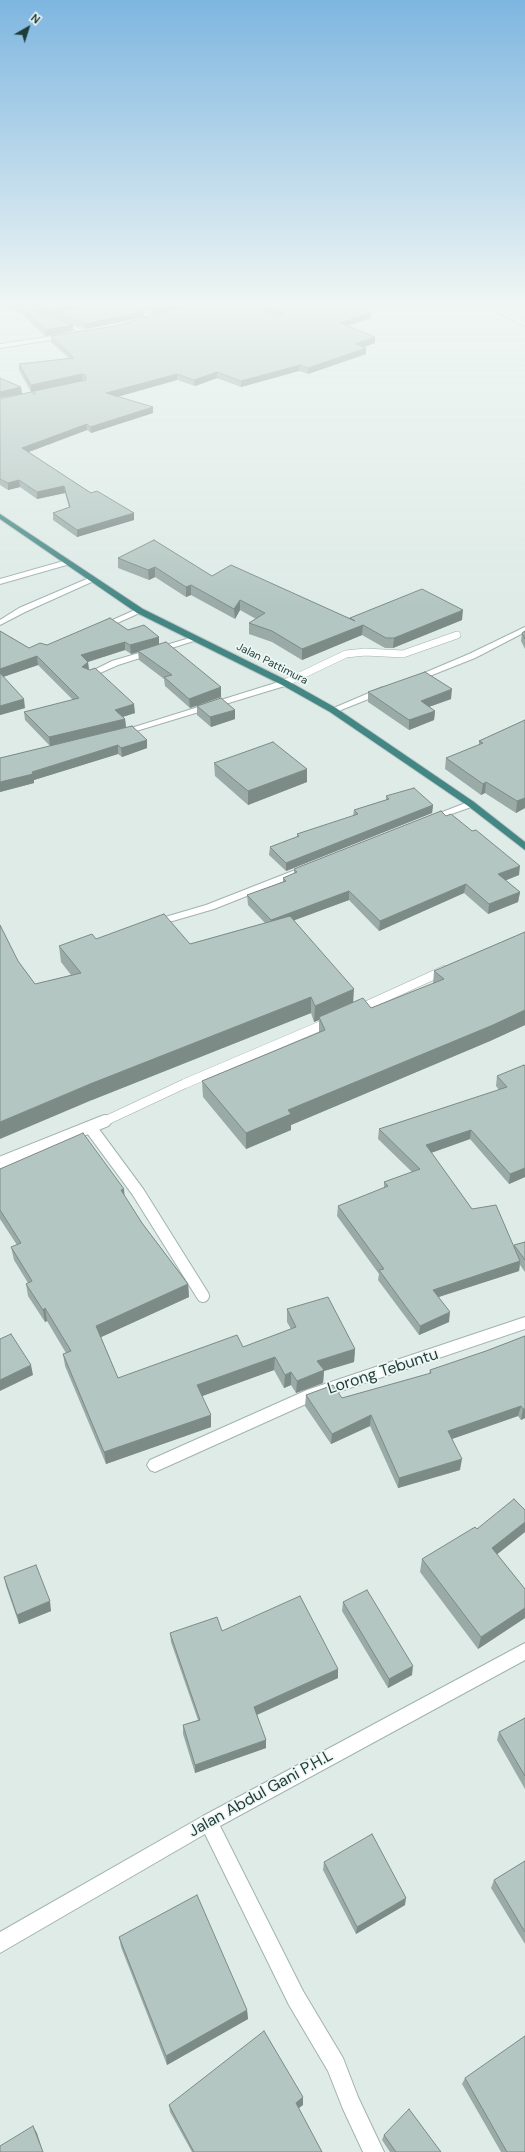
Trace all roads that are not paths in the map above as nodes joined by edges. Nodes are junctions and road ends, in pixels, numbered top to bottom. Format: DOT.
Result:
graph roads {
  1 [pos="0,516"];
  2 [pos="67,562"];
  3 [pos="92,580"];
  4 [pos="0,582"];
  5 [pos="140,611"];
  6 [pos="0,623"];
  7 [pos="96,629"];
  8 [pos="525,629"];
  9 [pos="457,635"];
  10 [pos="196,639"];
  11 [pos="88,675"];
  12 [pos="285,682"];
  13 [pos="403,683"];
  14 [pos="388,688"];
  15 [pos="332,710"];
  16 [pos="112,735"];
  17 [pos="471,804"];
  18 [pos="422,822"];
  19 [pos="525,847"];
  20 [pos="317,864"];
  21 [pos="139,928"];
  22 [pos="452,967"];
  23 [pos="90,1127"];
  24 [pos="0,1163"];
  25 [pos="203,1296"];
  26 [pos="525,1323"];
  27 [pos="155,1466"];
  28 [pos="525,1651"];
  29 [pos="209,1822"];
  30 [pos="0,1943"];
  31 [pos="374,2152"];
  1 -- 2 [label="highway, Jalan Pattimura"];
  2 -- 3 [label="highway, Jalan Pattimura"];
  2 -- 4 [label="street"];
  3 -- 5 [label="highway, Jalan Pattimura"];
  3 -- 6 [label="street"];
  5 -- 7 [label="street"];
  5 -- 10 [label="highway, Jalan Pattimura"];
  8 -- 13 [label="street"];
  9 -- 12 [label="lane"];
  10 -- 11 [label="street"];
  10 -- 12 [label="highway, Jalan Pattimura"];
  12 -- 15 [label="highway, Jalan Pattimura"];
  12 -- 16 [label="street"];
  14 -- 15 [label="street"];
  15 -- 17 [label="highway, Jalan Pattimura"];
  17 -- 18 [label="street"];
  17 -- 19 [label="highway, Jalan Pattimura"];
  20 -- 21 [label="street"];
  22 -- 23 [label="lane"];
  23 -- 24 [label="lane"];
  23 -- 25 [label="lane"];
  26 -- 27 [label="street, Lorong Tebuntu"];
  28 -- 29 [label="street, Jalan Abdul Gani P.H.L"];
  29 -- 30 [label="street, Jalan Abdul Gani P.H.L"];
  29 -- 31 [label="street"];
}
